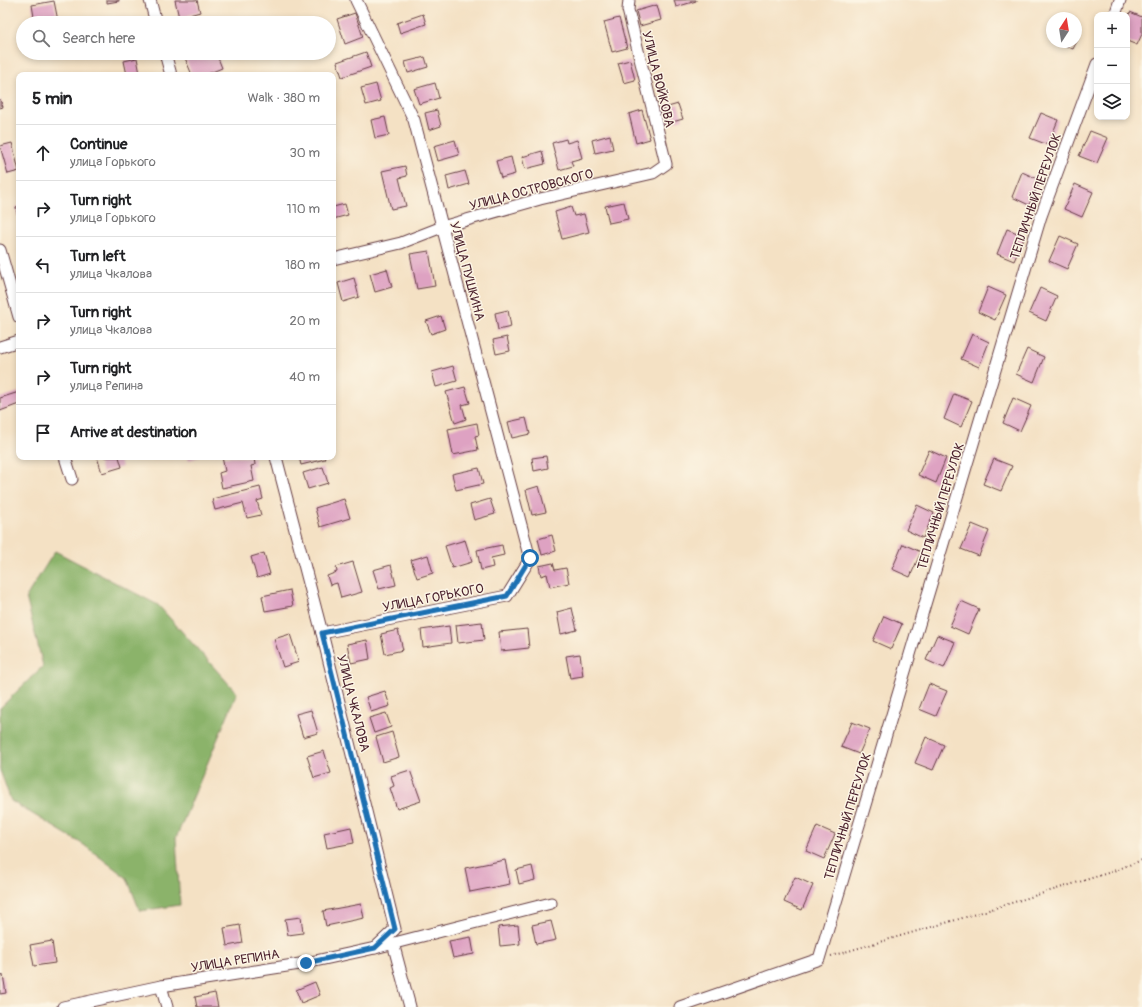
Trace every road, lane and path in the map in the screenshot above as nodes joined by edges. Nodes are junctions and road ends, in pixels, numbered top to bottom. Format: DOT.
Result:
graph roads {
  1 [pos="150,0"];
  2 [pos="356,0"];
  3 [pos="629,0"];
  4 [pos="1120,0"];
  5 [pos="1116,12"];
  6 [pos="154,16"];
  7 [pos="167,60"];
  8 [pos="170,72"];
  9 [pos="1094,72"];
  10 [pos="666,164"];
  11 [pos="442,227"];
  12 [pos="0,250"];
  13 [pos="336,258"];
  14 [pos="16,306"];
  15 [pos="16,342"];
  16 [pos="0,346"];
  17 [pos="66,460"];
  18 [pos="277,460"];
  19 [pos="72,478"];
  20 [pos="530,558"];
  21 [pos="322,633"];
  22 [pos="1142,860"];
  23 [pos="550,904"];
  24 [pos="393,943"];
  25 [pos="375,948"];
  26 [pos="819,959"];
  27 [pos="161,986"];
  28 [pos="63,1007"];
  29 [pos="167,1007"];
  30 [pos="410,1007"];
  31 [pos="680,1007"];
  1 -- 6 [label="street"];
  2 -- 11 [label="street, УЛИЦА ПУШКИНА"];
  3 -- 10 [label="street, УЛИЦА ВОЙКОВА"];
  4 -- 5 [label="street"];
  7 -- 8 [label="street"];
  9 -- 26 [label="street, ТЕПЛИЧНЫЙ ПЕРЕУЛОК"];
  10 -- 11 [label="street, УЛИЦА ОСТРОВСКОГО"];
  11 -- 13 [label="street, УЛИЦА ОСТРОВСКОГО"];
  11 -- 20 [label="street, УЛИЦА ПУШКИНА"];
  12 -- 14 [label="street"];
  15 -- 16 [label="street"];
  17 -- 19 [label="street"];
  18 -- 21 [label="street, УЛИЦА ЧКАЛОВА"];
  20 -- 21 [label="street, УЛИЦА ГОРЬКОГО"];
  21 -- 25 [label="street, УЛИЦА ЧКАЛОВА"];
  22 -- 26 [label="path"];
  23 -- 24 [label="street, УЛИЦА РЕПИНА"];
  24 -- 25 [label="street, УЛИЦА РЕПИНА"];
  24 -- 30 [label="street"];
  25 -- 27 [label="street, УЛИЦА РЕПИНА"];
  26 -- 31 [label="street"];
  27 -- 28 [label="street, УЛИЦА РЕПИНА"];
  27 -- 29 [label="street"];
}
